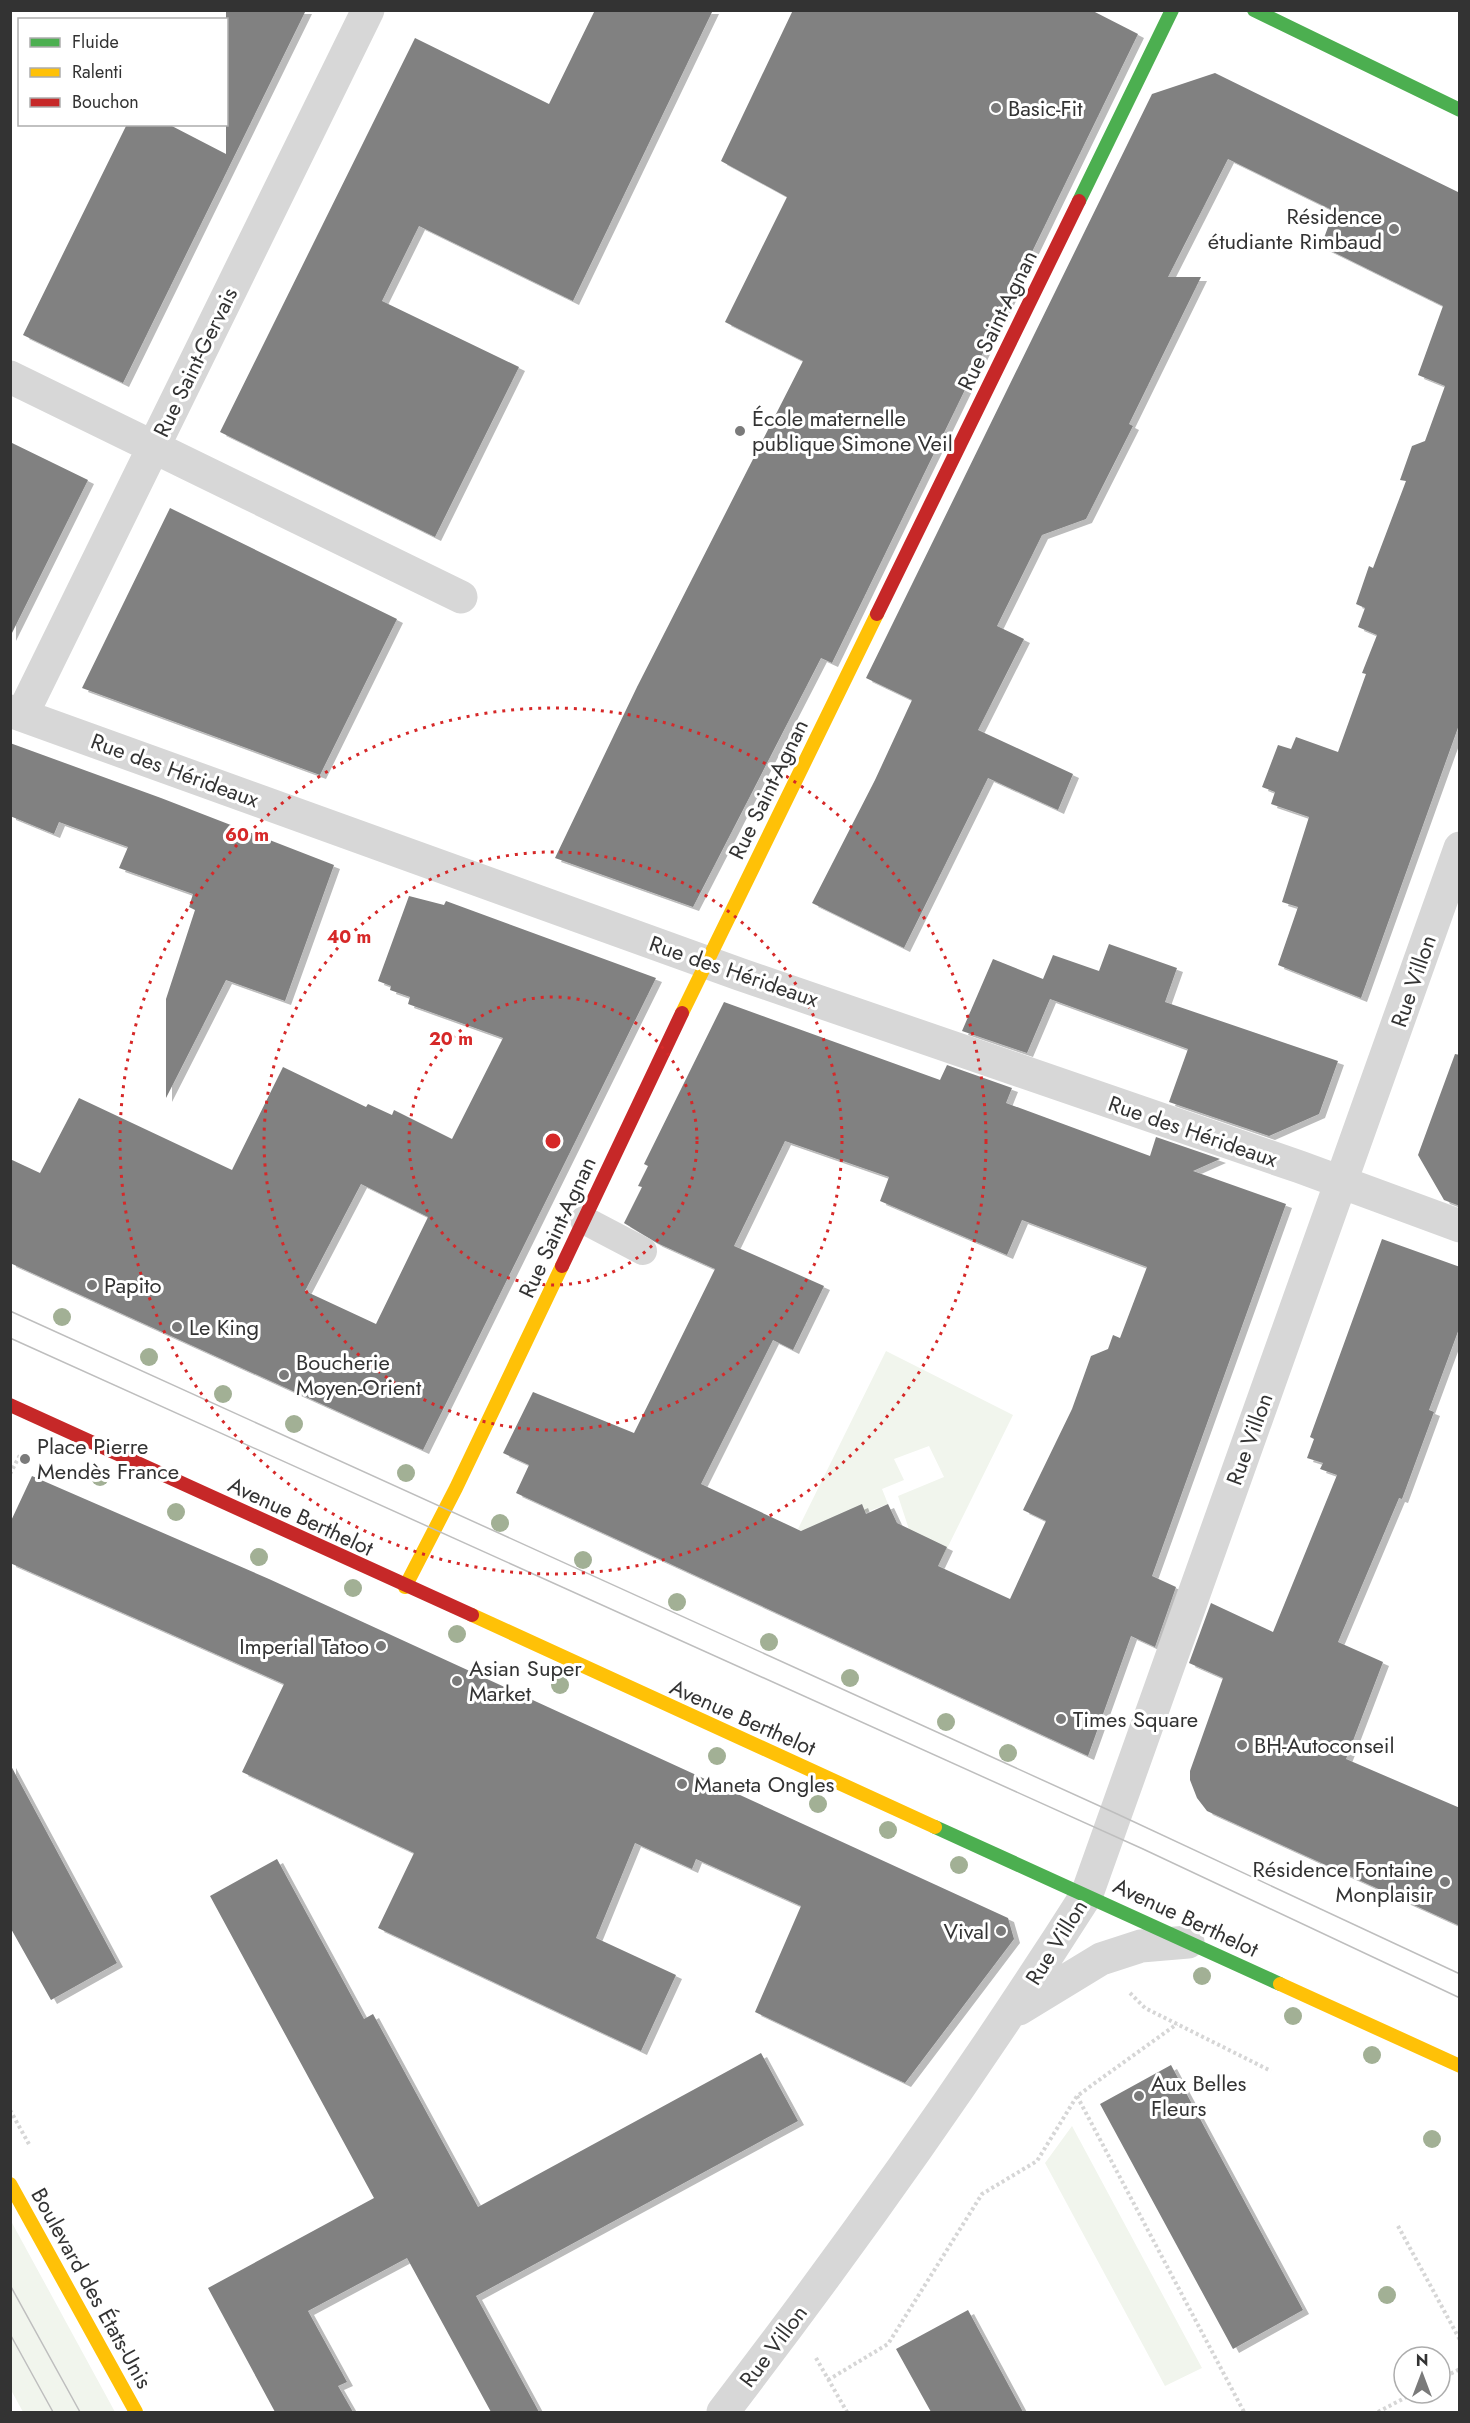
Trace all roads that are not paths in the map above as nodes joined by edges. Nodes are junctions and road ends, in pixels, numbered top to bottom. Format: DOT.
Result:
graph roads {
  1 [pos="368,10"];
  2 [pos="1172,10"];
  3 [pos="1254,10"];
  4 [pos="1460,110"];
  5 [pos="10,377"];
  6 [pos="154,445"];
  7 [pos="461,597"];
  8 [pos="16,713"];
  9 [pos="1460,848"];
  10 [pos="707,962"];
  11 [pos="1342,1183"];
  12 [pos="584,1220"];
  13 [pos="1460,1226"];
  14 [pos="643,1251"];
  15 [pos="10,1405"];
  16 [pos="405,1587"];
  17 [pos="1087,1894"];
  18 [pos="1188,1942"];
  19 [pos="1010,2015"];
  20 [pos="1460,2066"];
  21 [pos="10,2184"];
  22 [pos="136,2412"];
  23 [pos="723,2412"];
  1 -- 6 [label="street, Rue Saint-Gervais"];
  2 -- 10 [label="main road, Rue Saint-Agnan"];
  3 -- 4 [label="main road"];
  5 -- 6 [label="street"];
  6 -- 7 [label="street"];
  6 -- 8 [label="street, Rue Saint-Gervais"];
  8 -- 10 [label="street, Rue des Hérideaux"];
  9 -- 11 [label="street, Rue Villon"];
  10 -- 11 [label="street, Rue des Hérideaux"];
  10 -- 12 [label="main road, Rue Saint-Agnan"];
  11 -- 13 [label="street, Rue des Hérideaux"];
  11 -- 17 [label="street, Rue Villon"];
  12 -- 14 [label="lane"];
  12 -- 16 [label="main road, Rue Saint-Agnan"];
  15 -- 16 [label="main road, Avenue Berthelot"];
  16 -- 17 [label="main road, Avenue Berthelot"];
  17 -- 18 [label="main road, Avenue Berthelot"];
  17 -- 19 [label="street, Rue Villon"];
  18 -- 19 [label="street, Rue Villon"];
  18 -- 20 [label="main road, Avenue Berthelot"];
  19 -- 23 [label="street, Rue Villon"];
  21 -- 22 [label="main road, Boulevard des États-Unis"];
}
